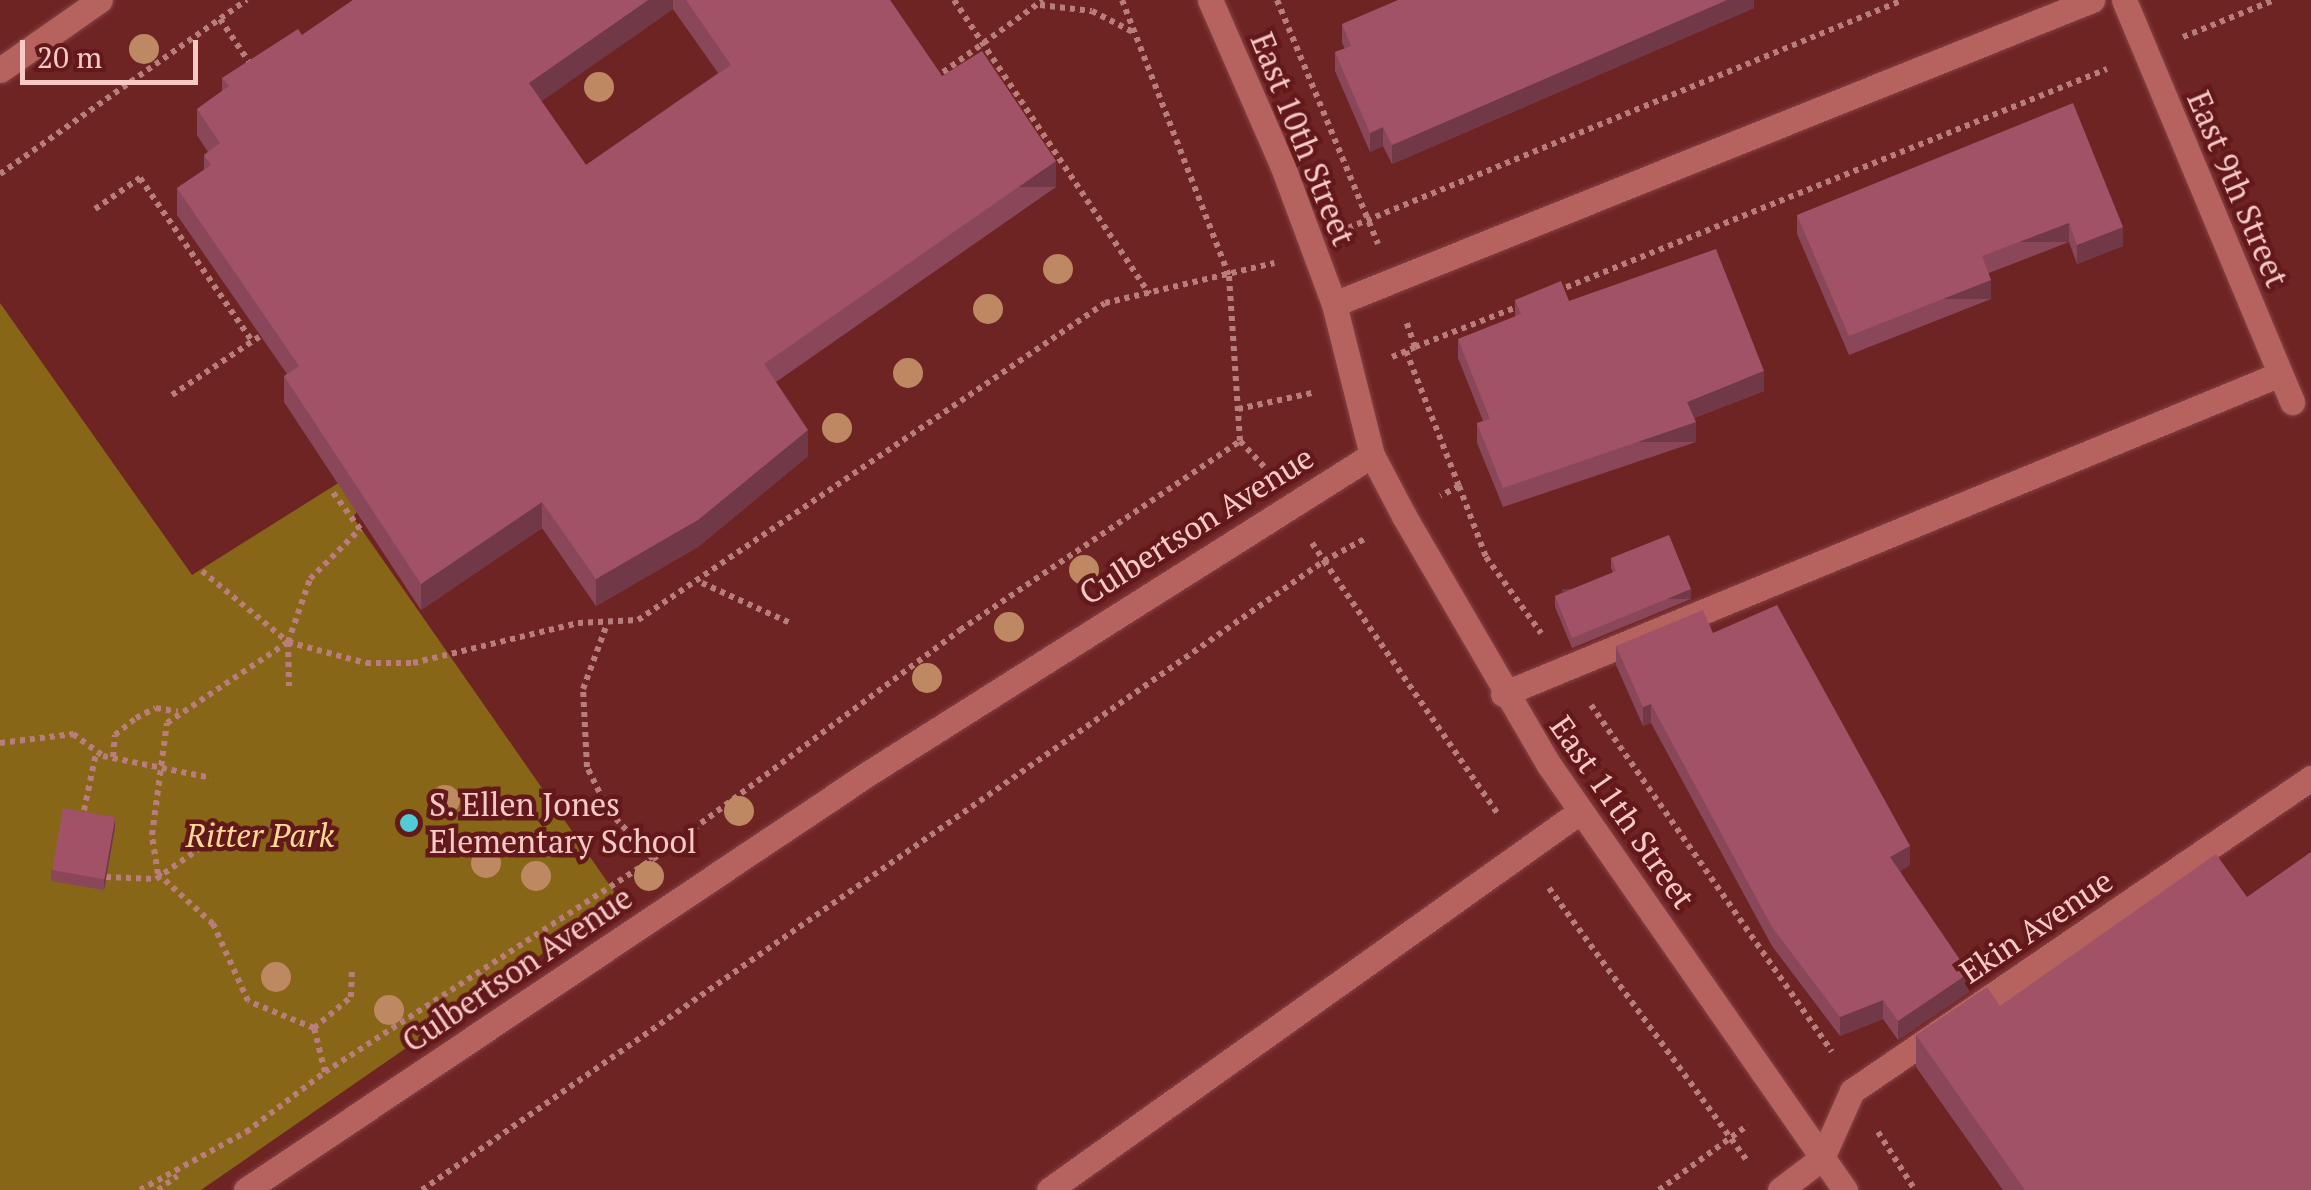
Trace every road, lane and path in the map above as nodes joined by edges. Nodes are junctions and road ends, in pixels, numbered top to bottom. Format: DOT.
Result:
graph roads {
  1 [pos="100,0"];
  2 [pos="247,0"];
  3 [pos="954,0"];
  4 [pos="1122,0"];
  5 [pos="1210,0"];
  6 [pos="1277,0"];
  7 [pos="1903,0"];
  8 [pos="2092,0"];
  9 [pos="2124,0"];
  10 [pos="2274,0"];
  11 [pos="1042,2"];
  12 [pos="220,19"];
  13 [pos="1136,34"];
  14 [pos="986,48"];
  15 [pos="2146,53"];
  16 [pos="0,70"];
  17 [pos="261,79"];
  18 [pos="932,80"];
  19 [pos="0,174"];
  20 [pos="95,209"];
  21 [pos="1368,217"];
  22 [pos="1313,248"];
  23 [pos="1229,276"];
  24 [pos="1150,294"];
  25 [pos="1334,304"];
  26 [pos="1415,347"];
  27 [pos="2280,374"];
  28 [pos="172,396"];
  29 [pos="2292,402"];
  30 [pos="1372,455"];
  31 [pos="1459,486"];
  32 [pos="332,490"];
  33 [pos="1324,562"];
  34 [pos="202,571"];
  35 [pos="701,582"];
  36 [pos="790,623"];
  37 [pos="607,624"];
  38 [pos="288,642"];
  39 [pos="1566,668"];
  40 [pos="289,686"];
  41 [pos="1503,694"];
  42 [pos="179,713"];
  43 [pos="0,743"];
  44 [pos="96,753"];
  45 [pos="113,757"];
  46 [pos="159,770"];
  47 [pos="211,778"];
  48 [pos="2311,778"];
  49 [pos="1581,811"];
  50 [pos="82,822"];
  51 [pos="210,841"];
  52 [pos="652,859"];
  53 [pos="106,877"];
  54 [pos="160,877"];
  55 [pos="352,970"];
  56 [pos="314,1028"];
  57 [pos="325,1072"];
  58 [pos="1852,1091"];
  59 [pos="1732,1141"];
  60 [pos="207,1156"];
  61 [pos="1822,1158"];
  62 [pos="140,1190"];
  63 [pos="158,1190"];
  64 [pos="246,1190"];
  65 [pos="422,1190"];
  66 [pos="1049,1190"];
  67 [pos="1658,1190"];
  68 [pos="1780,1190"];
  69 [pos="1845,1190"];
  70 [pos="1915,1190"];
  1 -- 16 [label="street"];
  2 -- 12 [label="path"];
  3 -- 14 [label="path"];
  4 -- 13 [label="path"];
  5 -- 22 [label="street, East 10th Street"];
  6 -- 21 [label="path"];
  7 -- 21 [label="path"];
  8 -- 25 [label="street"];
  9 -- 15 [label="street, East 9th Street"];
  10 -- 15 [label="path"];
  11 -- 13 [label="path"];
  11 -- 14 [label="path"];
  12 -- 17 [label="path"];
  12 -- 19 [label="path"];
  13 -- 23 [label="path"];
  14 -- 18 [label="path"];
  14 -- 24 [label="path"];
  15 -- 26 [label="path"];
  15 -- 27 [label="street, East 9th Street"];
  20 -- 28 [label="path"];
  21 -- 22 [label="path"];
  22 -- 23 [label="path"];
  22 -- 25 [label="street, East 10th Street"];
  23 -- 24 [label="path"];
  23 -- 52 [label="path"];
  24 -- 35 [label="path"];
  25 -- 30 [label="street"];
  27 -- 29 [label="street, East 9th Street"];
  27 -- 39 [label="street"];
  30 -- 41 [label="street, East 11th Street"];
  30 -- 64 [label="street, Culbertson Avenue"];
  31 -- 39 [label="path"];
  32 -- 38 [label="path"];
  33 -- 65 [label="path"];
  34 -- 38 [label="path"];
  35 -- 36 [label="path"];
  35 -- 37 [label="path"];
  37 -- 38 [label="path"];
  37 -- 52 [label="path"];
  38 -- 40 [label="path"];
  38 -- 42 [label="path"];
  39 -- 41 [label="street"];
  39 -- 58 [label="path"];
  41 -- 49 [label="street, East 11th Street"];
  42 -- 45 [label="path"];
  42 -- 46 [label="path"];
  43 -- 44 [label="path"];
  44 -- 45 [label="path"];
  44 -- 50 [label="path"];
  45 -- 46 [label="path"];
  46 -- 47 [label="path"];
  46 -- 54 [label="path"];
  48 -- 58 [label="street, Ekin Avenue"];
  49 -- 61 [label="street, East 11th Street"];
  49 -- 66 [label="street"];
  51 -- 54 [label="path"];
  52 -- 57 [label="path"];
  53 -- 54 [label="path"];
  54 -- 56 [label="path"];
  55 -- 56 [label="path"];
  56 -- 57 [label="path"];
  57 -- 60 [label="path"];
  58 -- 61 [label="street"];
  58 -- 70 [label="path"];
  59 -- 67 [label="path"];
  60 -- 62 [label="path"];
  60 -- 63 [label="path"];
  61 -- 68 [label="street"];
  61 -- 69 [label="street, East 11th Street"];
}
